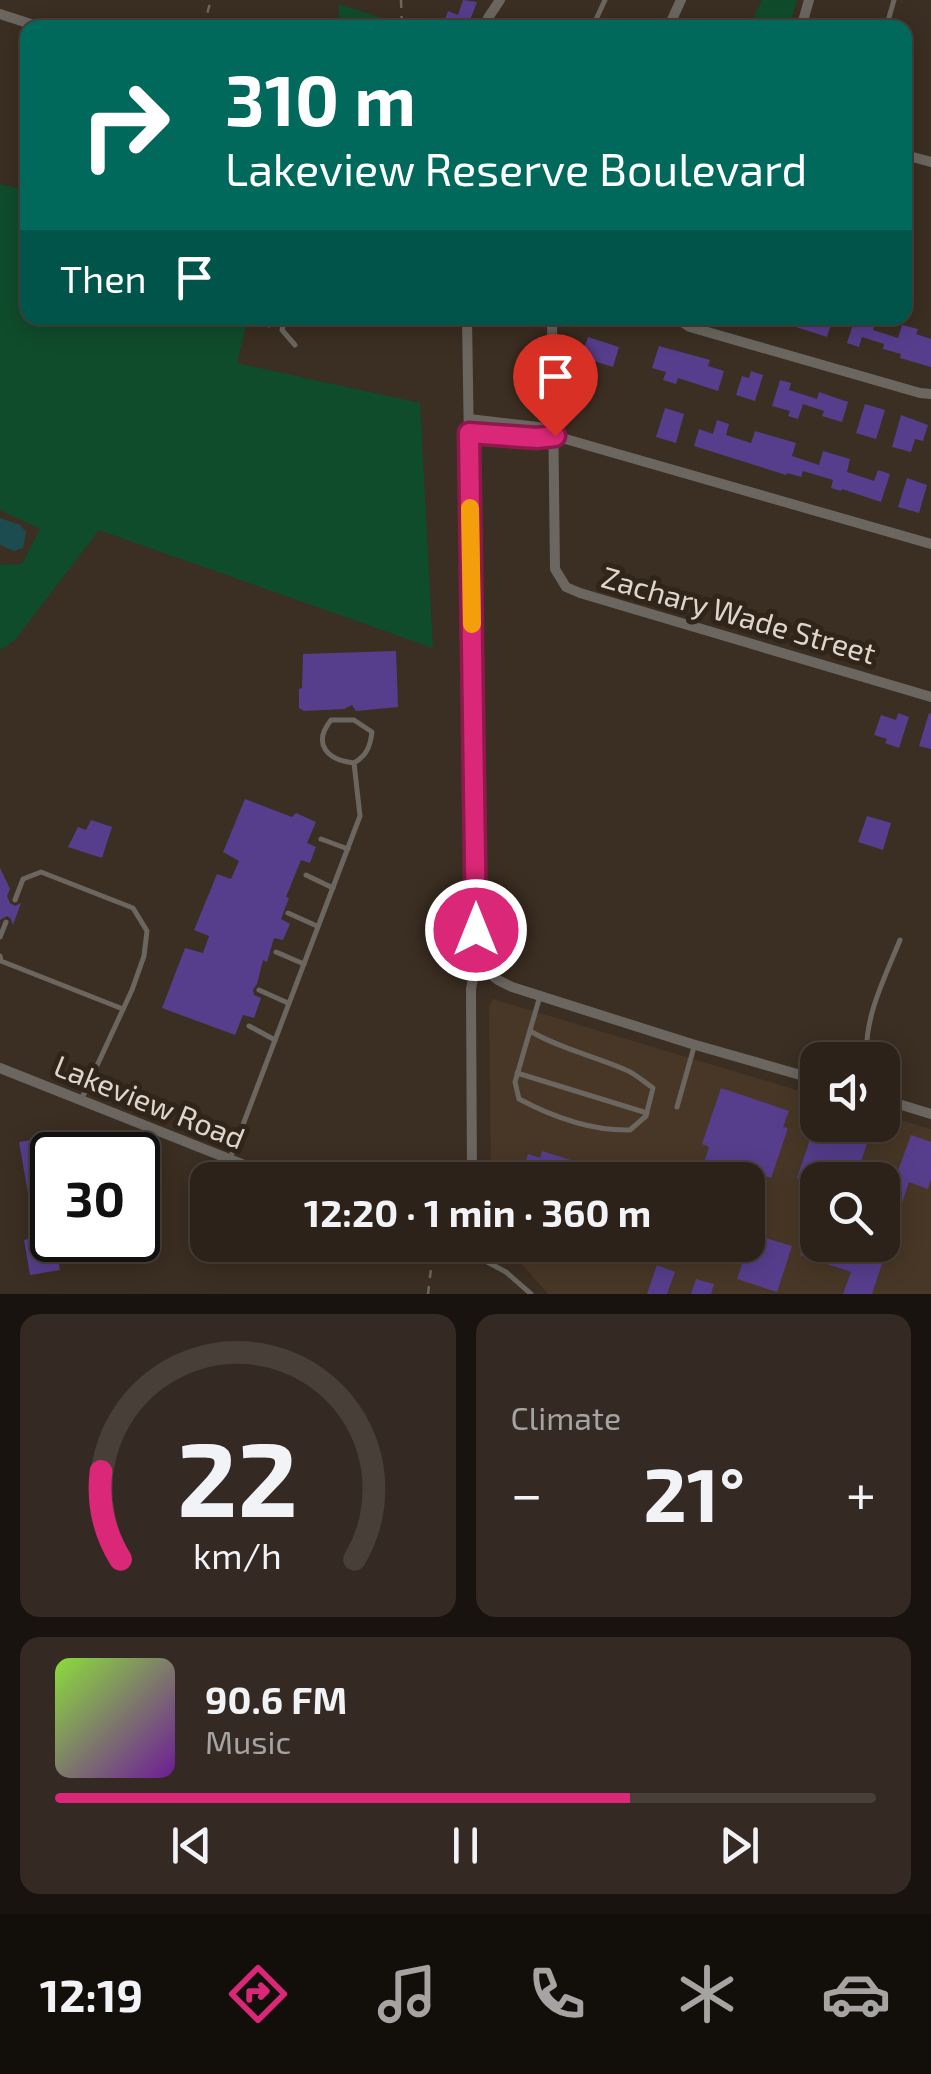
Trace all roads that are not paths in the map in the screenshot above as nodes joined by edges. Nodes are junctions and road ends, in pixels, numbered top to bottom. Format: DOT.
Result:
graph roads {
  1 [pos="283,325"];
  2 [pos="467,325"];
  3 [pos="552,325"];
  4 [pos="688,325"];
  5 [pos="295,345"];
  6 [pos="931,394"];
  7 [pos="469,419"];
  8 [pos="469,433"];
  9 [pos="555,436"];
  10 [pos="931,544"];
  11 [pos="931,698"];
  12 [pos="354,763"];
  13 [pos="321,839"];
  14 [pos="348,849"];
  15 [pos="306,876"];
  16 [pos="333,888"];
  17 [pos="15,900"];
  18 [pos="288,913"];
  19 [pos="6,922"];
  20 [pos="318,926"];
  21 [pos="0,937"];
  22 [pos="900,940"];
  23 [pos="276,952"];
  24 [pos="0,956"];
  25 [pos="476,963"];
  26 [pos="304,964"];
  27 [pos="259,990"];
  28 [pos="540,996"];
  29 [pos="289,1003"];
  30 [pos="123,1010"];
  31 [pos="249,1026"];
  32 [pos="530,1031"];
  33 [pos="275,1040"];
  34 [pos="866,1042"];
  35 [pos="694,1044"];
  36 [pos="0,1068"];
  37 [pos="517,1073"];
  38 [pos="800,1075"];
  39 [pos="81,1100"];
  40 [pos="900,1105"];
  41 [pos="676,1107"];
  42 [pos="647,1113"];
  43 [pos="931,1114"];
  44 [pos="230,1160"];
  45 [pos="235,1162"];
  46 [pos="472,1162"];
  47 [pos="491,1262"];
  48 [pos="531,1294"];
  1 -- 5 [label="lane"];
  2 -- 7 [label="street"];
  3 -- 9 [label="street, Zachary Wade Street"];
  4 -- 6 [label="street"];
  7 -- 8 [label="street"];
  7 -- 9 [label="street"];
  8 -- 9 [label="street"];
  8 -- 25 [label="street"];
  9 -- 10 [label="street"];
  9 -- 11 [label="street, Zachary Wade Street"];
  12 -- 12 [label="lane"];
  12 -- 14 [label="lane"];
  13 -- 14 [label="lane"];
  14 -- 16 [label="lane"];
  15 -- 16 [label="lane"];
  16 -- 20 [label="lane"];
  17 -- 30 [label="lane"];
  18 -- 20 [label="lane"];
  19 -- 21 [label="lane"];
  20 -- 26 [label="lane"];
  22 -- 34 [label="lane"];
  23 -- 26 [label="lane"];
  24 -- 30 [label="lane"];
  25 -- 28 [label="street"];
  25 -- 46 [label="street"];
  26 -- 29 [label="lane"];
  27 -- 29 [label="lane"];
  28 -- 32 [label="lane"];
  28 -- 35 [label="street"];
  29 -- 33 [label="lane"];
  30 -- 39 [label="lane"];
  31 -- 33 [label="lane"];
  32 -- 37 [label="lane"];
  32 -- 42 [label="lane"];
  33 -- 44 [label="lane"];
  35 -- 38 [label="street"];
  35 -- 41 [label="lane"];
  36 -- 39 [label="street, Lakeview Road"];
  37 -- 42 [label="lane"];
  37 -- 42 [label="lane"];
  39 -- 44 [label="street, Lakeview Road"];
  40 -- 43 [label="street"];
  44 -- 45 [label="street, Lakeview Road"];
  47 -- 48 [label="lane"];
}
